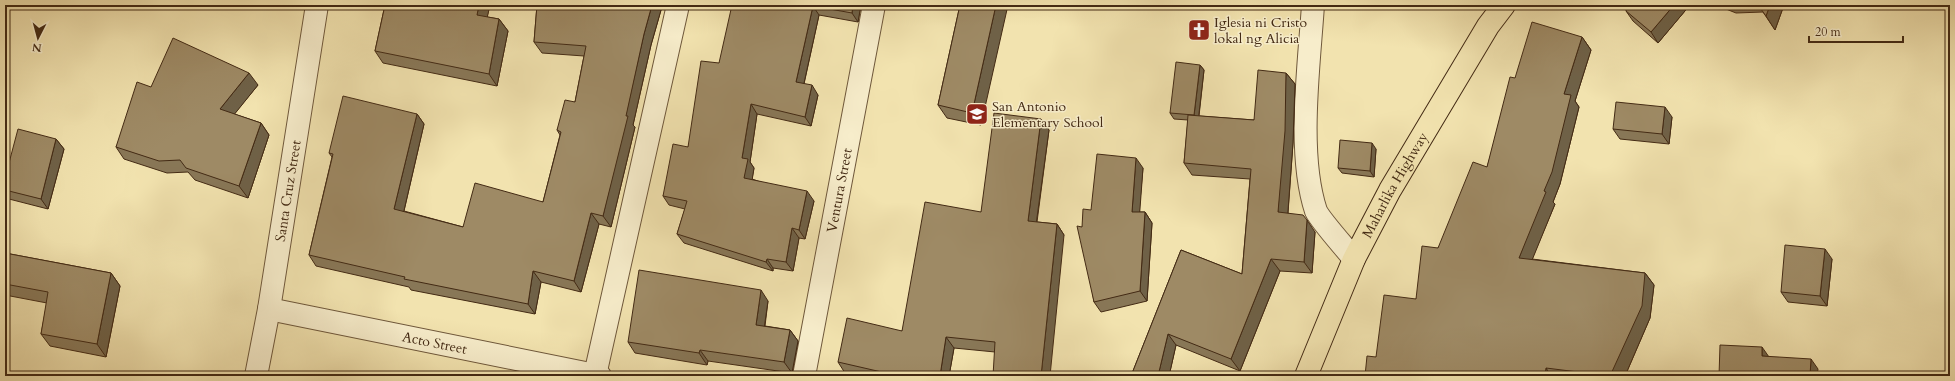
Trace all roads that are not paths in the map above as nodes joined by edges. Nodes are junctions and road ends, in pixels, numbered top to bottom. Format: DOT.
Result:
graph roads {
  1 [pos="317,5"];
  2 [pos="678,5"];
  3 [pos="874,5"];
  4 [pos="1313,5"];
  5 [pos="1504,5"];
  6 [pos="1354,259"];
  7 [pos="269,309"];
  8 [pos="256,376"];
  9 [pos="598,376"];
  10 [pos="804,376"];
  11 [pos="1306,376"];
  1 -- 7 [label="street, Santa Cruz Street"];
  2 -- 9 [label="street"];
  3 -- 10 [label="street, Ventura Street"];
  4 -- 6 [label="street"];
  5 -- 6 [label="main road, Maharlika Highway"];
  6 -- 11 [label="main road, Maharlika Highway"];
  7 -- 8 [label="street, Santa Cruz Street"];
  7 -- 9 [label="street, Acto Street"];
}
